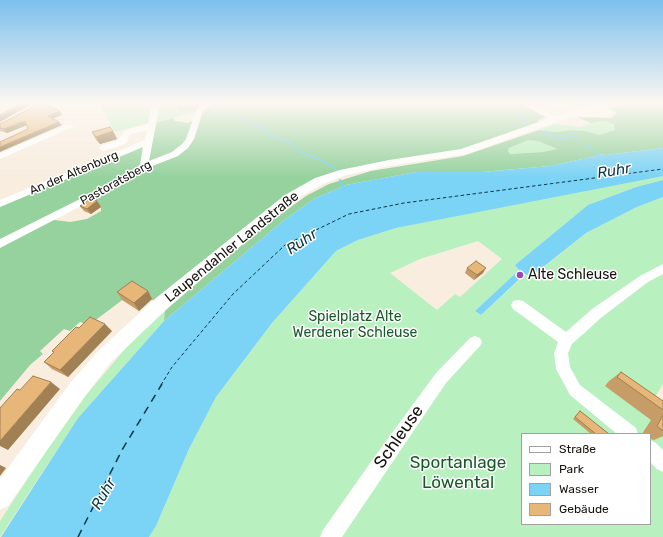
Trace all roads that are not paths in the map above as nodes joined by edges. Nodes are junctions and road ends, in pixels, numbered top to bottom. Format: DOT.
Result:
graph roads {
  1 [pos="69,128"];
  2 [pos="143,128"];
  3 [pos="150,128"];
  4 [pos="195,128"];
  5 [pos="535,128"];
  6 [pos="147,142"];
  7 [pos="103,148"];
  8 [pos="0,156"];
  9 [pos="144,166"];
  10 [pos="0,204"];
  11 [pos="0,244"];
  12 [pos="663,268"];
  13 [pos="518,305"];
  14 [pos="566,340"];
  15 [pos="475,342"];
  16 [pos="629,433"];
  17 [pos="651,450"];
  18 [pos="663,463"];
  19 [pos="0,498"];
  20 [pos="330,537"];
  1 -- 8 [label="street"];
  2 -- 7 [label="street"];
  3 -- 6 [label="street"];
  4 -- 9 [label="street, Pastoratsberg"];
  5 -- 19 [label="main road, Laupendahler Landstraße"];
  6 -- 9 [label="street"];
  6 -- 10 [label="street, An der Altenburg"];
  9 -- 11 [label="street, Pastoratsberg"];
  12 -- 14 [label="street"];
  13 -- 14 [label="street"];
  14 -- 16 [label="street"];
  15 -- 20 [label="street, Schleuse"];
  17 -- 18 [label="street"];
}
